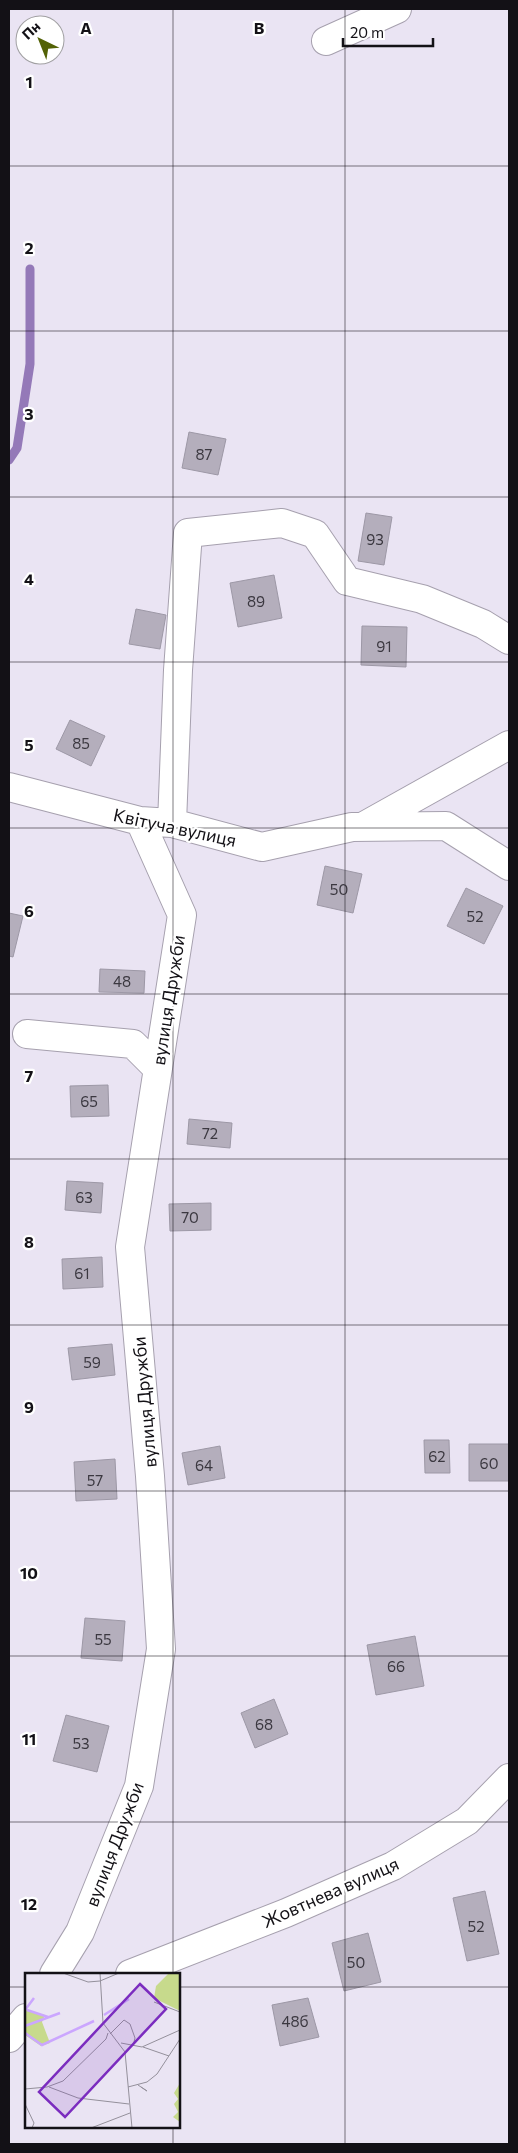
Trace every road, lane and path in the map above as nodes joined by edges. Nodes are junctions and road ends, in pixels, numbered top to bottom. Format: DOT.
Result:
graph roads {
  1 [pos="397,9"];
  2 [pos="326,41"];
  3 [pos="509,640"];
  4 [pos="509,746"];
  5 [pos="9,787"];
  6 [pos="140,821"];
  7 [pos="172,823"];
  8 [pos="362,828"];
  9 [pos="509,866"];
  10 [pos="27,1034"];
  11 [pos="157,1068"];
  12 [pos="509,1778"];
  13 [pos="55,1973"];
  14 [pos="133,1973"];
  15 [pos="25,2019"];
  16 [pos="9,2038"];
  1 -- 2 [label="street"];
  3 -- 7 [label="street"];
  4 -- 8 [label="street"];
  5 -- 6 [label="street, Квітуча вулиця"];
  6 -- 7 [label="street, Квітуча вулиця"];
  6 -- 11 [label="street, вулиця Дружби"];
  7 -- 8 [label="street, Квітуча вулиця"];
  8 -- 9 [label="street, Квітуча вулиця"];
  10 -- 11 [label="street"];
  11 -- 13 [label="street, вулиця Дружби"];
  12 -- 14 [label="street, Жовтнева вулиця"];
  15 -- 16 [label="street"];
}
